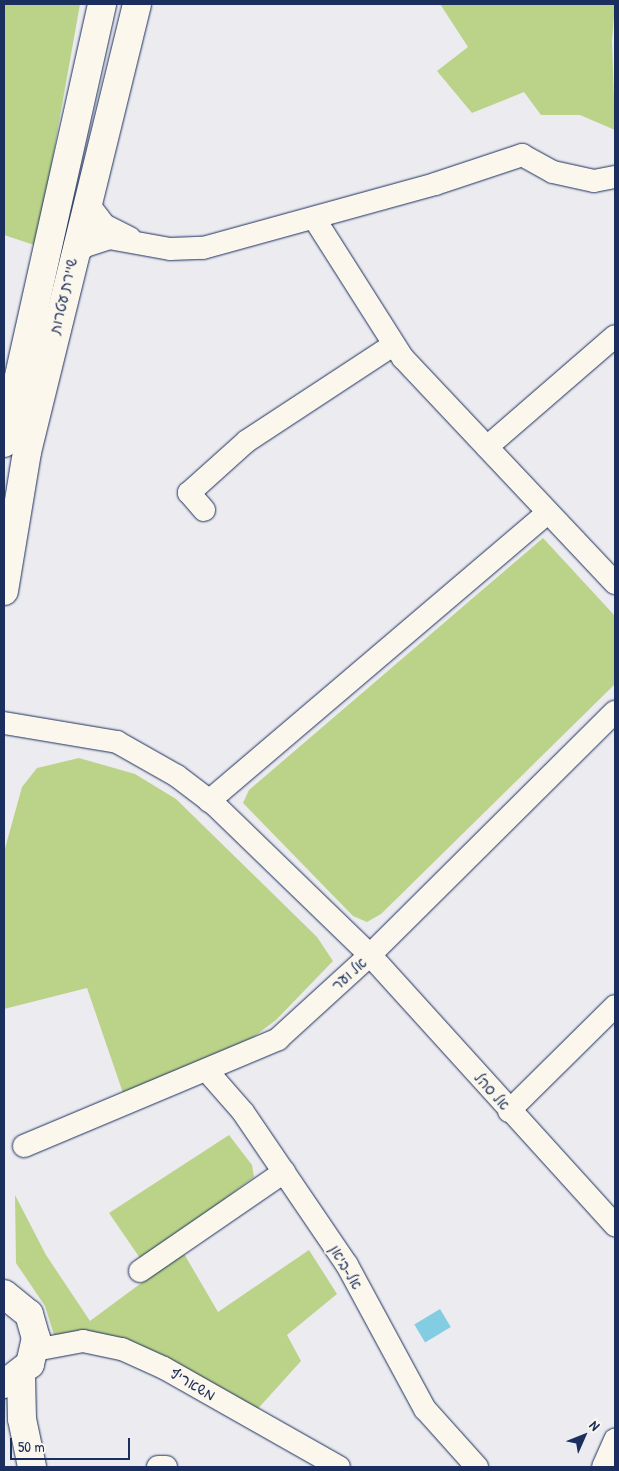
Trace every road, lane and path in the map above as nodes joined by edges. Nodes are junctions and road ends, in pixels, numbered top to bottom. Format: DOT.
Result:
graph roads {
  1 [pos="102,4"];
  2 [pos="136,4"];
  3 [pos="615,177"];
  4 [pos="86,201"];
  5 [pos="314,218"];
  6 [pos="138,241"];
  7 [pos="72,258"];
  8 [pos="615,336"];
  9 [pos="393,346"];
  10 [pos="4,443"];
  11 [pos="487,447"];
  12 [pos="204,510"];
  13 [pos="548,512"];
  14 [pos="615,583"];
  15 [pos="4,591"];
  16 [pos="615,712"];
  17 [pos="4,723"];
  18 [pos="209,801"];
  19 [pos="370,955"];
  20 [pos="615,1006"];
  21 [pos="208,1072"];
  22 [pos="509,1111"];
  23 [pos="24,1146"];
  24 [pos="284,1172"];
  25 [pos="615,1225"];
  26 [pos="140,1272"];
  27 [pos="4,1277"];
  28 [pos="12,1299"];
  29 [pos="35,1350"];
  30 [pos="12,1379"];
  31 [pos="615,1440"];
  32 [pos="32,1467"];
  33 [pos="158,1467"];
  34 [pos="166,1467"];
  35 [pos="339,1467"];
  36 [pos="476,1467"];
  37 [pos="603,1467"];
  1 -- 10 [label="main road, שיירת עטרות"];
  2 -- 4 [label="main road, שיירת עטרות"];
  3 -- 5 [label="street"];
  4 -- 6 [label="street"];
  4 -- 7 [label="main road, שיירת עטרות"];
  5 -- 6 [label="street"];
  5 -- 9 [label="street"];
  6 -- 7 [label="street"];
  7 -- 15 [label="main road, שיירת עטרות"];
  8 -- 11 [label="street"];
  9 -- 11 [label="street"];
  9 -- 12 [label="street"];
  11 -- 13 [label="street"];
  13 -- 14 [label="street"];
  13 -- 18 [label="street"];
  16 -- 19 [label="street, אל וער"];
  17 -- 18 [label="street, אל סהל"];
  18 -- 19 [label="street, אל סהל"];
  19 -- 21 [label="street, אל וער"];
  19 -- 22 [label="street, אל סהל"];
  20 -- 22 [label="street"];
  21 -- 23 [label="street, אל וער"];
  21 -- 24 [label="street, אל-ביאן"];
  22 -- 25 [label="street, אל סהל"];
  24 -- 26 [label="street"];
  24 -- 36 [label="street, אל-ביאן"];
  27 -- 28 [label="main road"];
  28 -- 29 [label="main road"];
  29 -- 30 [label="main road"];
  29 -- 35 [label="street, משאריף"];
  30 -- 32 [label="main road"];
  31 -- 37 [label="street"];
  33 -- 34 [label="street"];
}
